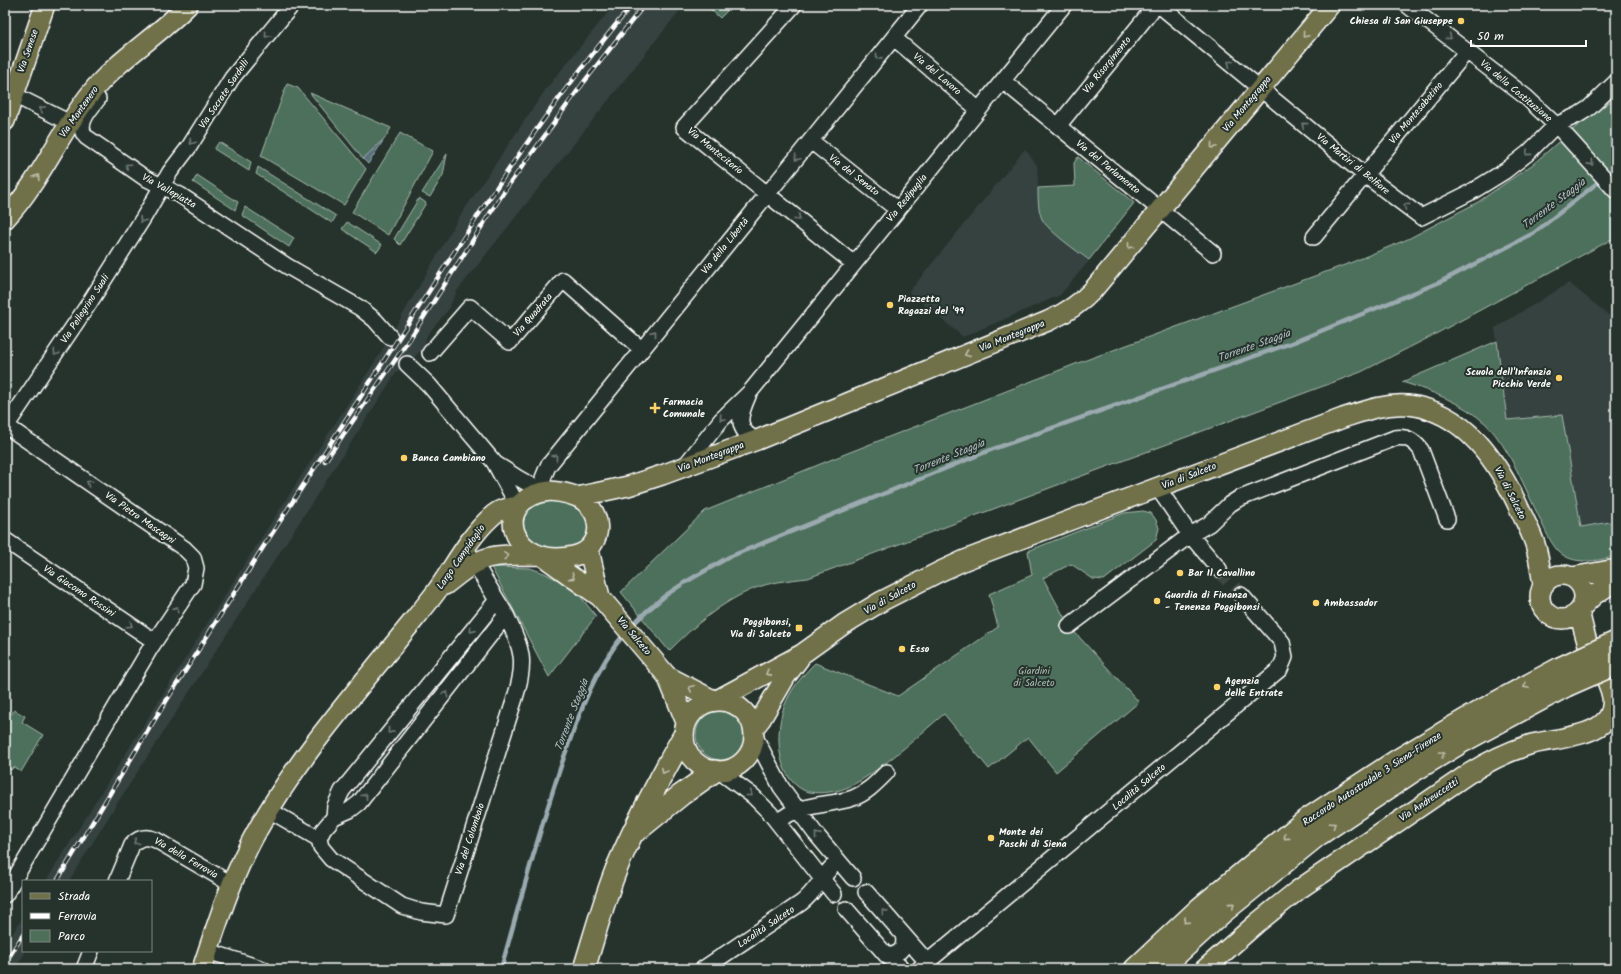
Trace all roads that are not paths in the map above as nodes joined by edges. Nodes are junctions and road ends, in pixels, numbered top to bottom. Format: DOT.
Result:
graph roads {
  1 [pos="45,5"];
  2 [pos="292,5"];
  3 [pos="794,5"];
  4 [pos="920,5"];
  5 [pos="1064,5"];
  6 [pos="1158,5"];
  7 [pos="1330,5"];
  8 [pos="1407,5"];
  9 [pos="185,8"];
  10 [pos="894,38"];
  11 [pos="1467,51"];
  12 [pos="1002,81"];
  13 [pos="1616,82"];
  14 [pos="1260,88"];
  15 [pos="14,95"];
  16 [pos="979,110"];
  17 [pos="5,120"];
  18 [pos="70,123"];
  19 [pos="1058,126"];
  20 [pos="1561,130"];
  21 [pos="811,141"];
  22 [pos="1365,175"];
  23 [pos="162,186"];
  24 [pos="1616,191"];
  25 [pos="768,193"];
  26 [pos="24,196"];
  27 [pos="5,206"];
  28 [pos="898,210"];
  29 [pos="1160,210"];
  30 [pos="5,219"];
  31 [pos="1314,237"];
  32 [pos="1213,253"];
  33 [pos="854,264"];
  34 [pos="390,337"];
  35 [pos="641,349"];
  36 [pos="430,353"];
  37 [pos="407,364"];
  38 [pos="750,392"];
  39 [pos="6,426"];
  40 [pos="757,440"];
  41 [pos="494,462"];
  42 [pos="684,467"];
  43 [pos="1158,488"];
  44 [pos="543,492"];
  45 [pos="577,497"];
  46 [pos="518,506"];
  47 [pos="1447,519"];
  48 [pos="1190,535"];
  49 [pos="5,540"];
  50 [pos="1534,543"];
  51 [pos="465,548"];
  52 [pos="589,550"];
  53 [pos="541,556"];
  54 [pos="475,564"];
  55 [pos="1220,569"];
  56 [pos="1616,570"];
  57 [pos="1569,576"];
  58 [pos="1616,580"];
  59 [pos="1543,586"];
  60 [pos="436,592"];
  61 [pos="1242,595"];
  62 [pos="600,597"];
  63 [pos="497,600"];
  64 [pos="1577,612"];
  65 [pos="506,615"];
  66 [pos="1069,626"];
  67 [pos="154,641"];
  68 [pos="1616,642"];
  69 [pos="802,654"];
  70 [pos="1616,664"];
  71 [pos="667,676"];
  72 [pos="1563,677"];
  73 [pos="716,701"];
  74 [pos="1614,705"];
  75 [pos="685,729"];
  76 [pos="753,732"];
  77 [pos="717,771"];
  78 [pos="887,772"];
  79 [pos="797,809"];
  80 [pos="269,810"];
  81 [pos="334,817"];
  82 [pos="778,822"];
  83 [pos="632,836"];
  84 [pos="319,839"];
  85 [pos="838,861"];
  86 [pos="822,877"];
  87 [pos="853,878"];
  88 [pos="117,880"];
  89 [pos="231,884"];
  90 [pos="866,892"];
  91 [pos="834,894"];
  92 [pos="5,895"];
  93 [pos="846,909"];
  94 [pos="903,934"];
  95 [pos="208,951"];
  96 [pos="91,952"];
  97 [pos="887,956"];
  98 [pos="924,966"];
  99 [pos="84,969"];
  100 [pos="202,969"];
  101 [pos="263,969"];
  102 [pos="584,969"];
  103 [pos="703,969"];
  104 [pos="903,969"];
  105 [pos="1135,969"];
  106 [pos="1161,969"];
  107 [pos="1205,969"];
  1 -- 15 [label="main road, Via Senese"];
  2 -- 23 [label="street, Via Socrate Sardelli, one-way"];
  3 -- 25 [label="street, Via Montecitorio"];
  4 -- 10 [label="street, Via della Libertà"];
  5 -- 12 [label="street, Via Redipuglia"];
  14 -- 6 [label="street, Via Martiri di Belfiore, one-way"];
  6 -- 19 [label="street, Via Risorgimento"];
  7 -- 14 [label="main road, Via Montegrappa, one-way"];
  8 -- 11 [label="street, Via della Costituzione, one-way"];
  9 -- 18 [label="main road, Via Montenero"];
  23 -- 9 [label="street, Via Vallepiatta, one-way"];
  10 -- 16 [label="street, Via del Lavoro"];
  10 -- 21 [label="street, Via della Libertà, one-way"];
  11 -- 20 [label="street, Via della Costituzione"];
  11 -- 22 [label="street, Via Montesabotino"];
  12 -- 16 [label="street, Via Redipuglia"];
  12 -- 19 [label="street, Via del Parlamento"];
  13 -- 20 [label="street"];
  22 -- 14 [label="street, Via Martiri di Belfiore, one-way"];
  14 -- 29 [label="main road, Via Montegrappa, one-way"];
  15 -- 17 [label="main road, Via Senese"];
  18 -- 15 [label="street, one-way"];
  16 -- 28 [label="street, Via Redipuglia"];
  26 -- 18 [label="main road, Via Montenero, one-way"];
  19 -- 29 [label="street, Via del Parlamento"];
  20 -- 22 [label="street, Via Martiri di Belfiore, one-way"];
  20 -- 24 [label="street, Via della Costituzione, one-way"];
  21 -- 25 [label="street, Via della Libertà, one-way"];
  21 -- 28 [label="street, Via del Senato"];
  22 -- 31 [label="street, Via Montesabotino"];
  23 -- 34 [label="street, Via Vallepiatta"];
  23 -- 39 [label="street, Via Pellegrino Suali, one-way"];
  25 -- 33 [label="street, Via Montecitorio, one-way"];
  35 -- 25 [label="street, Via della Libertà, one-way"];
  26 -- 27 [label="main road"];
  26 -- 30 [label="main road, Via Montenero"];
  28 -- 33 [label="street, Via Redipuglia"];
  29 -- 32 [label="street, Via del Parlamento"];
  29 -- 40 [label="main road, Via Montegrappa, one-way"];
  33 -- 38 [label="street, Via Redipuglia"];
  35 -- 36 [label="street, Via Quadrata"];
  44 -- 35 [label="street, Via della Libertà, one-way"];
  37 -- 41 [label="street, Largo Campidoglio"];
  38 -- 40 [label="street, Via Redipuglia"];
  38 -- 42 [label="street, Via Redipuglia, one-way"];
  67 -- 39 [label="street, Via Pietro Mascagni, one-way"];
  40 -- 42 [label="main road, Via Montegrappa"];
  41 -- 44 [label="street, Largo Campidoglio"];
  41 -- 46 [label="street, Largo Campidoglio"];
  42 -- 45 [label="main road, Via Montegrappa"];
  43 -- 48 [label="street"];
  43 -- 50 [label="main road, Via di Salceto"];
  43 -- 69 [label="main road, Via di Salceto"];
  44 -- 45 [label="main road, Largo Campidoglio"];
  44 -- 46 [label="main road, Largo Campidoglio"];
  45 -- 52 [label="main road, Largo Campidoglio"];
  46 -- 51 [label="main road, Largo Campidoglio"];
  46 -- 53 [label="main road"];
  47 -- 48 [label="street"];
  48 -- 55 [label="street"];
  48 -- 66 [label="street"];
  49 -- 67 [label="street, Via Giacomo Rossini, one-way"];
  50 -- 57 [label="main road, Via di Salceto"];
  50 -- 59 [label="main road, Via di Salceto"];
  51 -- 54 [label="street, Via del Colombaio"];
  51 -- 60 [label="main road, Largo Campidoglio"];
  52 -- 53 [label="main road, Largo Campidoglio"];
  52 -- 62 [label="main road, Via Salceto"];
  54 -- 53 [label="main road, Largo Campidoglio, one-way"];
  53 -- 62 [label="main road, Via Salceto, one-way"];
  54 -- 60 [label="main road, Largo Campidoglio"];
  54 -- 63 [label="street, Via del Colombaio"];
  56 -- 57 [label="main road"];
  57 -- 59 [label="main road"];
  57 -- 64 [label="main road"];
  58 -- 64 [label="main road"];
  59 -- 64 [label="main road"];
  60 -- 80 [label="main road"];
  61 -- 98 [label="street, Località Salceto"];
  62 -- 71 [label="main road, Via Salceto"];
  63 -- 65 [label="street, Via del Colombaio"];
  63 -- 81 [label="street, one-way"];
  64 -- 74 [label="main road, Via Andreuccetti"];
  81 -- 65 [label="street, one-way"];
  65 -- 84 [label="street, Via del Colombaio"];
  67 -- 92 [label="street"];
  68 -- 72 [label="highway, Raccordo Autostradale 3 Siena-Firenze, bridge"];
  69 -- 73 [label="main road, Via di Salceto, one-way"];
  69 -- 76 [label="main road, Via di Salceto"];
  70 -- 72 [label="highway, Raccordo Autostradale 3 Siena-Firenze, bridge"];
  73 -- 71 [label="main road, Via Salceto, one-way"];
  71 -- 75 [label="main road, Via Salceto"];
  72 -- 105 [label="highway, Raccordo Autostradale 3 Siena-Firenze, one-way"];
  106 -- 72 [label="highway, Raccordo Autostradale 3 Siena-Firenze, one-way"];
  73 -- 75 [label="main road"];
  73 -- 76 [label="main road"];
  74 -- 107 [label="main road, Via Andreuccetti"];
  75 -- 77 [label="main road"];
  75 -- 83 [label="highway, one-way"];
  76 -- 77 [label="main road"];
  76 -- 79 [label="street"];
  77 -- 82 [label="street, one-way"];
  77 -- 83 [label="highway"];
  78 -- 79 [label="street"];
  79 -- 82 [label="street"];
  85 -- 79 [label="street, one-way"];
  80 -- 84 [label="street"];
  80 -- 89 [label="main road"];
  81 -- 84 [label="street"];
  82 -- 86 [label="street"];
  83 -- 102 [label="highway"];
  85 -- 86 [label="street, Località Salceto"];
  85 -- 87 [label="street"];
  86 -- 91 [label="street"];
  86 -- 103 [label="street, Località Salceto"];
  89 -- 88 [label="street, Via della Ferrovia, one-way"];
  89 -- 95 [label="main road"];
  94 -- 90 [label="street, Località Salceto, one-way"];
  93 -- 97 [label="street"];
  94 -- 97 [label="street"];
  94 -- 98 [label="street, Località Salceto"];
  95 -- 100 [label="main road"];
  95 -- 101 [label="street"];
  96 -- 99 [label="street"];
  97 -- 104 [label="street"];
}
